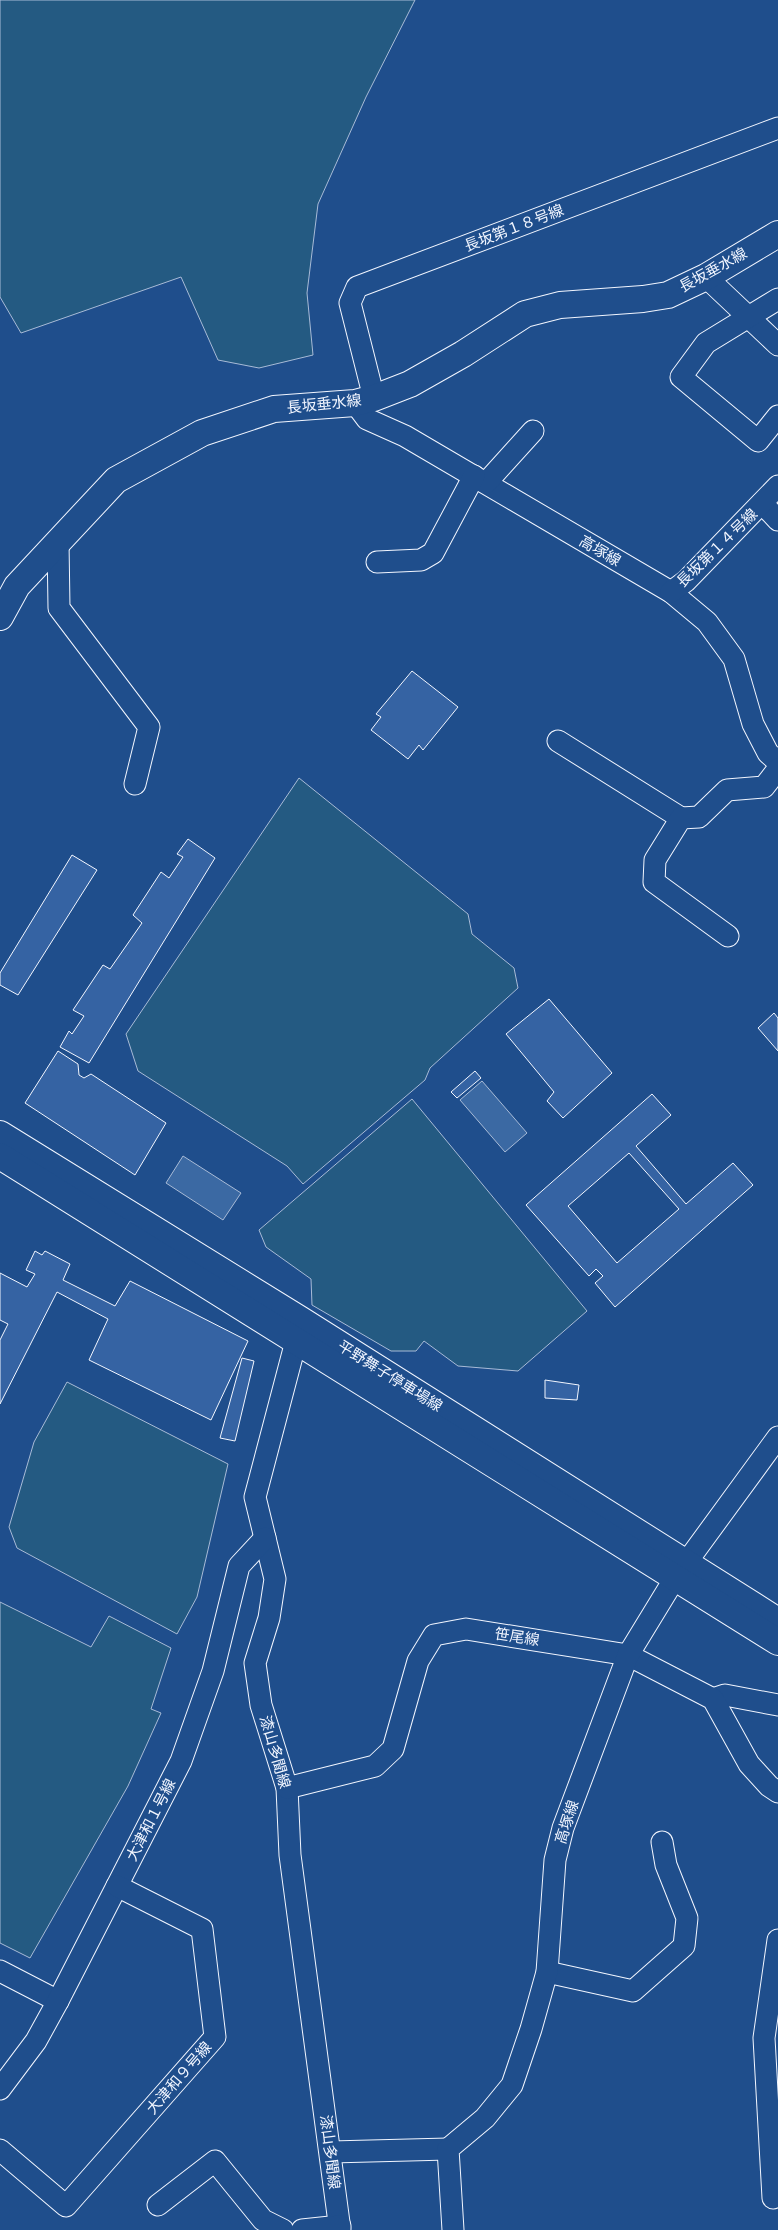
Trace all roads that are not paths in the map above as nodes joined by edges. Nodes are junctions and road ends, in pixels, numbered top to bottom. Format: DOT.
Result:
graph roads {
  1 [pos="778,128"];
  2 [pos="778,234"];
  3 [pos="706,277"];
  4 [pos="778,299"];
  5 [pos="750,316"];
  6 [pos="778,345"];
  7 [pos="365,401"];
  8 [pos="778,416"];
  9 [pos="533,431"];
  10 [pos="480,480"];
  11 [pos="778,486"];
  12 [pos="762,504"];
  13 [pos="778,520"];
  14 [pos="58,542"];
  15 [pos="377,562"];
  16 [pos="671,592"];
  17 [pos="0,616"];
  18 [pos="558,741"];
  19 [pos="778,762"];
  20 [pos="778,769"];
  21 [pos="135,784"];
  22 [pos="681,818"];
  23 [pos="728,936"];
  24 [pos="0,1134"];
  25 [pos="0,1156"];
  26 [pos="299,1331"];
  27 [pos="778,1437"];
  28 [pos="265,1538"];
  29 [pos="681,1571"];
  30 [pos="778,1622"];
  31 [pos="778,1642"];
  32 [pos="628,1655"];
  33 [pos="712,1699"];
  34 [pos="778,1704"];
  35 [pos="287,1788"];
  36 [pos="778,1792"];
  37 [pos="662,1842"];
  38 [pos="117,1886"];
  39 [pos="778,1940"];
  40 [pos="0,1971"];
  41 [pos="547,1972"];
  42 [pos="58,2001"];
  43 [pos="0,2089"];
  44 [pos="0,2150"];
  45 [pos="448,2150"];
  46 [pos="331,2152"];
  47 [pos="773,2198"];
  48 [pos="158,2204"];
  49 [pos="340,2228"];
  50 [pos="283,2230"];
  51 [pos="302,2230"];
  52 [pos="453,2230"];
  1 -- 7 [label="street, 長坂第１８号線"];
  2 -- 3 [label="main road, 長坂垂水線"];
  3 -- 5 [label="street"];
  3 -- 7 [label="main road, 長坂垂水線"];
  4 -- 5 [label="street"];
  5 -- 6 [label="street"];
  5 -- 8 [label="street"];
  7 -- 10 [label="street, 高塚線"];
  7 -- 14 [label="main road, 長坂垂水線"];
  9 -- 10 [label="street"];
  10 -- 15 [label="street"];
  10 -- 16 [label="street, 高塚線"];
  11 -- 12 [label="street, 長坂第１４号線"];
  12 -- 13 [label="street, 長坂第１４号線"];
  12 -- 16 [label="street, 長坂第１４号線"];
  14 -- 17 [label="main road, 長坂垂水線"];
  14 -- 21 [label="street"];
  16 -- 19 [label="street, 高塚線"];
  18 -- 22 [label="street"];
  20 -- 22 [label="street"];
  22 -- 23 [label="street"];
  24 -- 26 [label="main road, 平野舞子停車場線"];
  25 -- 26 [label="main road, 平野舞子停車場線"];
  26 -- 28 [label="street, 漆山多聞線"];
  26 -- 29 [label="main road, 平野舞子停車場線"];
  27 -- 29 [label="street, 高塚線"];
  28 -- 35 [label="street, 漆山多聞線"];
  28 -- 38 [label="street, 大津和１号線"];
  29 -- 30 [label="main road, 平野舞子停車場線"];
  29 -- 31 [label="main road, 平野舞子停車場線"];
  29 -- 32 [label="street, 高塚線"];
  32 -- 33 [label="street, 笹尾線"];
  32 -- 35 [label="street, 笹尾線"];
  32 -- 41 [label="street, 高塚線"];
  33 -- 34 [label="street"];
  33 -- 36 [label="street"];
  35 -- 46 [label="street, 漆山多聞線"];
  37 -- 41 [label="street"];
  38 -- 42 [label="street, 大津和１号線"];
  38 -- 44 [label="street, 大津和９号線"];
  39 -- 47 [label="street"];
  40 -- 42 [label="street"];
  41 -- 45 [label="street, 高塚線"];
  42 -- 43 [label="street, 大津和１号線"];
  45 -- 46 [label="street"];
  45 -- 52 [label="street"];
  46 -- 49 [label="street, 漆山多聞線"];
  48 -- 50 [label="street"];
  49 -- 51 [label="street"];
}
